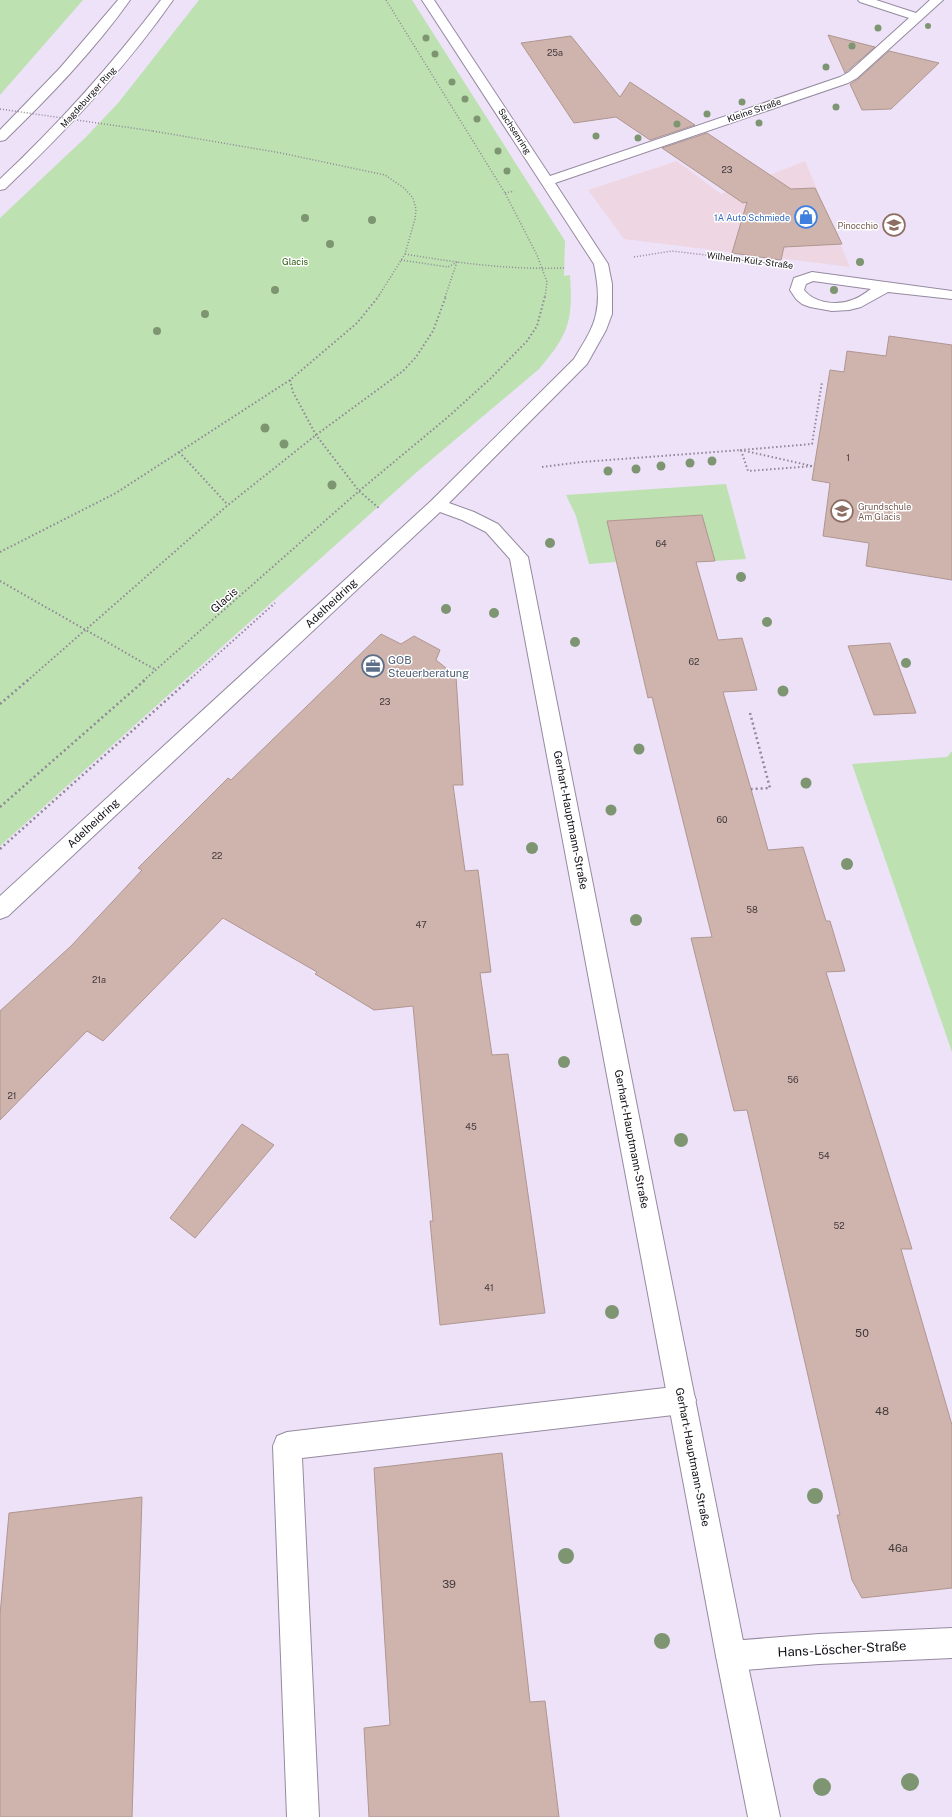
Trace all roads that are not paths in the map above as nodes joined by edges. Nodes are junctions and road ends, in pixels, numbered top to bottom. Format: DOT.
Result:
graph roads {
  1 [pos="124,0"];
  2 [pos="167,0"];
  3 [pos="428,0"];
  4 [pos="864,0"];
  5 [pos="937,0"];
  6 [pos="917,17"];
  7 [pos="0,137"];
  8 [pos="548,181"];
  9 [pos="0,186"];
  10 [pos="601,264"];
  11 [pos="886,287"];
  12 [pos="952,295"];
  13 [pos="437,505"];
  14 [pos="0,910"];
  15 [pos="682,1400"];
  16 [pos="952,1643"];
  17 [pos="731,1656"];
  18 [pos="303,1817"];
  19 [pos="764,1817"];
  1 -- 7 [label="main road"];
  2 -- 9 [label="main road, Magdeburger Ring"];
  3 -- 8 [label="main road, Sachsenring"];
  4 -- 6 [label="main road"];
  5 -- 6 [label="main road, Kleine Straße"];
  6 -- 8 [label="main road, Kleine Straße"];
  8 -- 10 [label="main road, Sachsenring"];
  10 -- 13 [label="main road, Adelheidring"];
  11 -- 11 [label="main road, Wilhelm-Külz-Straße"];
  11 -- 12 [label="main road, Wilhelm-Külz-Straße"];
  13 -- 14 [label="main road, Adelheidring"];
  13 -- 15 [label="main road, Gerhart-Hauptmann-Straße"];
  15 -- 17 [label="main road, Gerhart-Hauptmann-Straße"];
  15 -- 18 [label="main road"];
  16 -- 17 [label="main road, Hans-Löscher-Straße"];
  17 -- 19 [label="main road, Gerhart-Hauptmann-Straße"];
}
